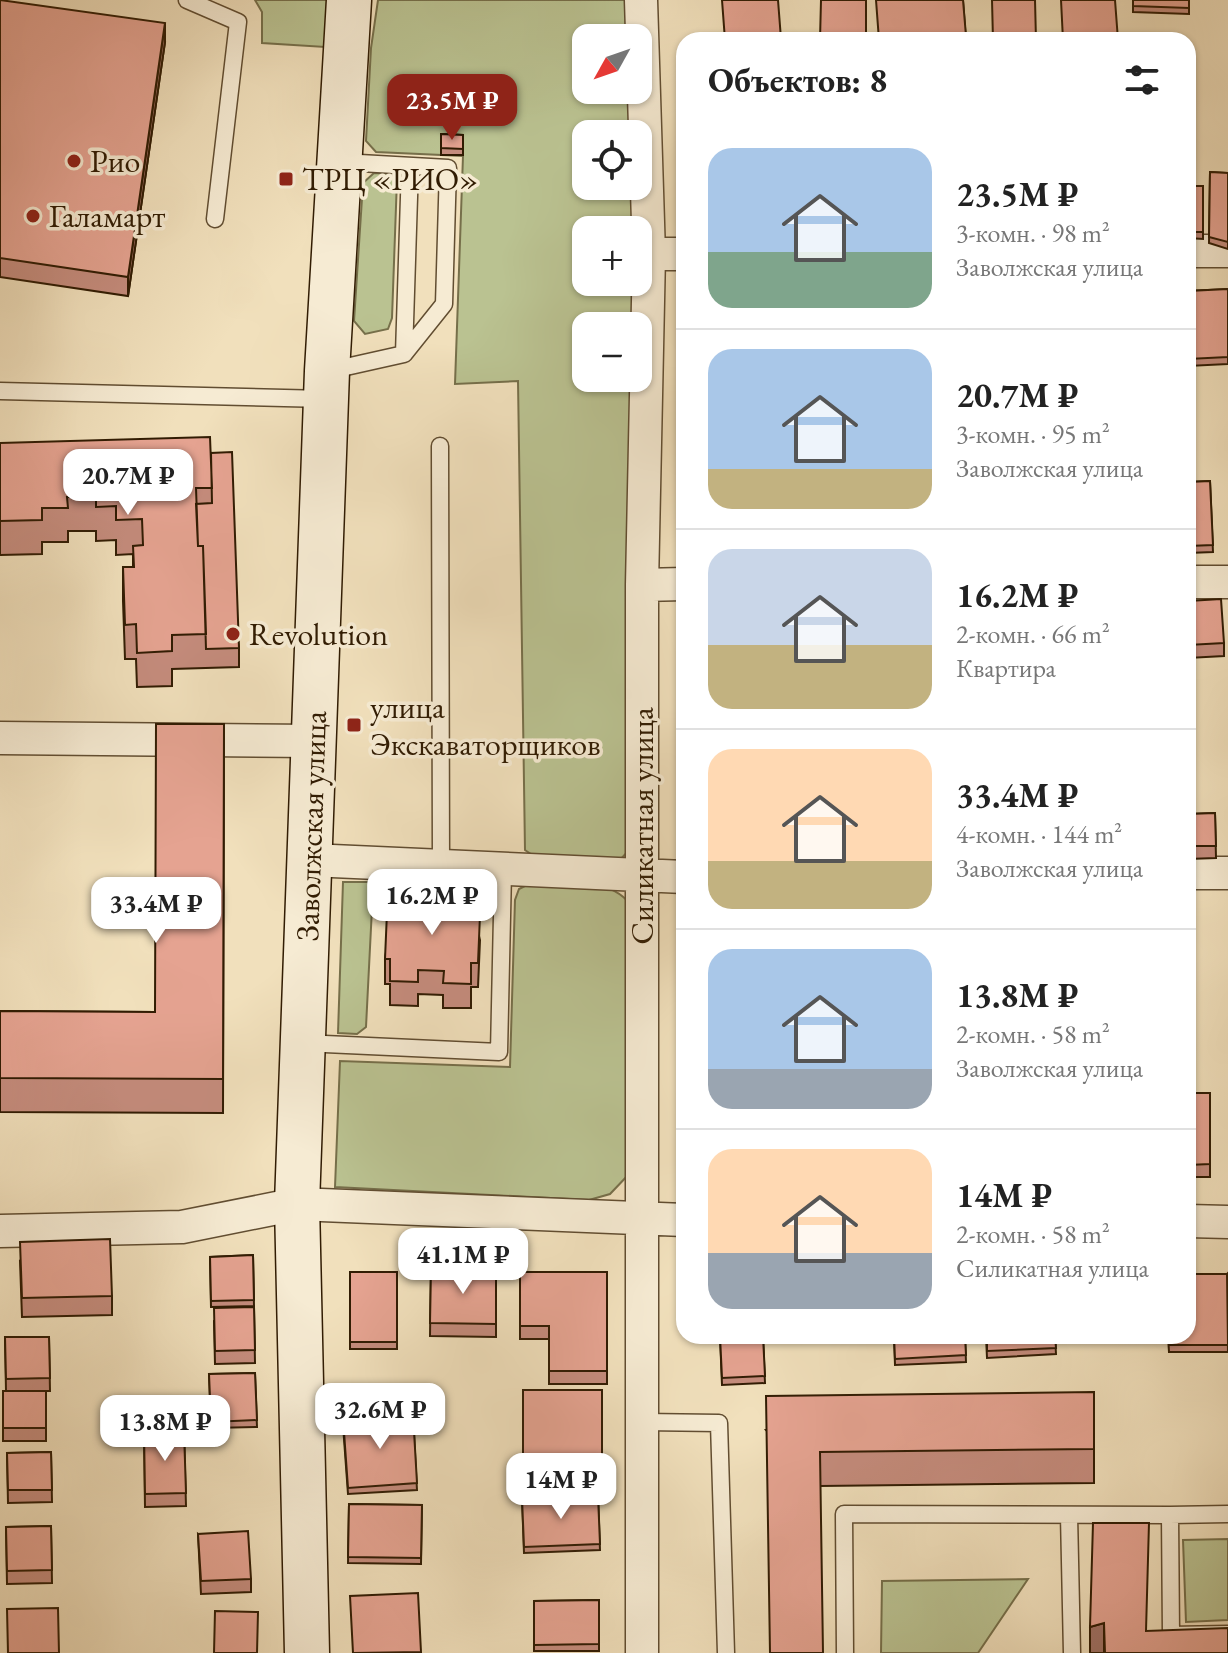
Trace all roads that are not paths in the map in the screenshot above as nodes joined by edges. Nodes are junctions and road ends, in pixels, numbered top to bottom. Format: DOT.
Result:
graph roads {
  1 [pos="187,0"];
  2 [pos="349,0"];
  3 [pos="641,0"];
  4 [pos="340,161"];
  5 [pos="410,166"];
  6 [pos="648,216"];
  7 [pos="215,219"];
  8 [pos="1196,251"];
  9 [pos="1228,251"];
  10 [pos="652,254"];
  11 [pos="676,254"];
  12 [pos="648,296"];
  13 [pos="404,354"];
  14 [pos="326,385"];
  15 [pos="0,391"];
  16 [pos="440,446"];
  17 [pos="1196,582"];
  18 [pos="1228,582"];
  19 [pos="676,584"];
  20 [pos="642,585"];
  21 [pos="0,738"];
  22 [pos="314,741"];
  23 [pos="310,860"];
  24 [pos="441,867"];
  25 [pos="503,871"];
  26 [pos="1196,873"];
  27 [pos="1228,873"];
  28 [pos="643,877"];
  29 [pos="676,877"];
  30 [pos="303,1043"];
  31 [pos="297,1204"];
  32 [pos="643,1220"];
  33 [pos="676,1220"];
  34 [pos="1196,1221"];
  35 [pos="1228,1222"];
  36 [pos="0,1231"];
  37 [pos="643,1422"];
  38 [pos="1228,1514"];
  39 [pos="1069,1515"];
  40 [pos="1170,1515"];
  41 [pos="1228,1634"];
  42 [pos="307,1653"];
  43 [pos="642,1653"];
  44 [pos="726,1653"];
  45 [pos="845,1653"];
  46 [pos="1072,1653"];
  1 -- 7 [label="lane"];
  2 -- 4 [label="main road, Заволжская улица"];
  3 -- 6 [label="street, Силикатная улица"];
  4 -- 5 [label="lane"];
  4 -- 14 [label="main road, Заволжская улица"];
  5 -- 13 [label="lane"];
  5 -- 13 [label="lane"];
  8 -- 9 [label="street"];
  10 -- 11 [label="street"];
  12 -- 20 [label="street, Силикатная улица"];
  13 -- 14 [label="lane"];
  14 -- 15 [label="lane"];
  14 -- 22 [label="main road, Заволжская улица"];
  16 -- 24 [label="lane"];
  17 -- 18 [label="street"];
  19 -- 20 [label="street"];
  20 -- 28 [label="street, Силикатная улица"];
  21 -- 22 [label="street"];
  22 -- 23 [label="main road, Заволжская улица"];
  23 -- 24 [label="street"];
  23 -- 30 [label="main road, Заволжская улица"];
  24 -- 25 [label="street"];
  25 -- 28 [label="street"];
  25 -- 30 [label="lane"];
  26 -- 27 [label="street"];
  28 -- 29 [label="street"];
  28 -- 32 [label="street, Силикатная улица"];
  30 -- 31 [label="main road, Заволжская улица"];
  31 -- 32 [label="street"];
  31 -- 36 [label="street"];
  31 -- 42 [label="main road, Заволжская улица"];
  32 -- 33 [label="street"];
  32 -- 37 [label="street, Силикатная улица"];
  34 -- 35 [label="street"];
  37 -- 43 [label="street, Силикатная улица"];
  37 -- 44 [label="lane"];
  38 -- 40 [label="lane"];
  39 -- 40 [label="lane"];
  39 -- 45 [label="lane"];
  39 -- 46 [label="lane"];
  40 -- 41 [label="lane"];
}
